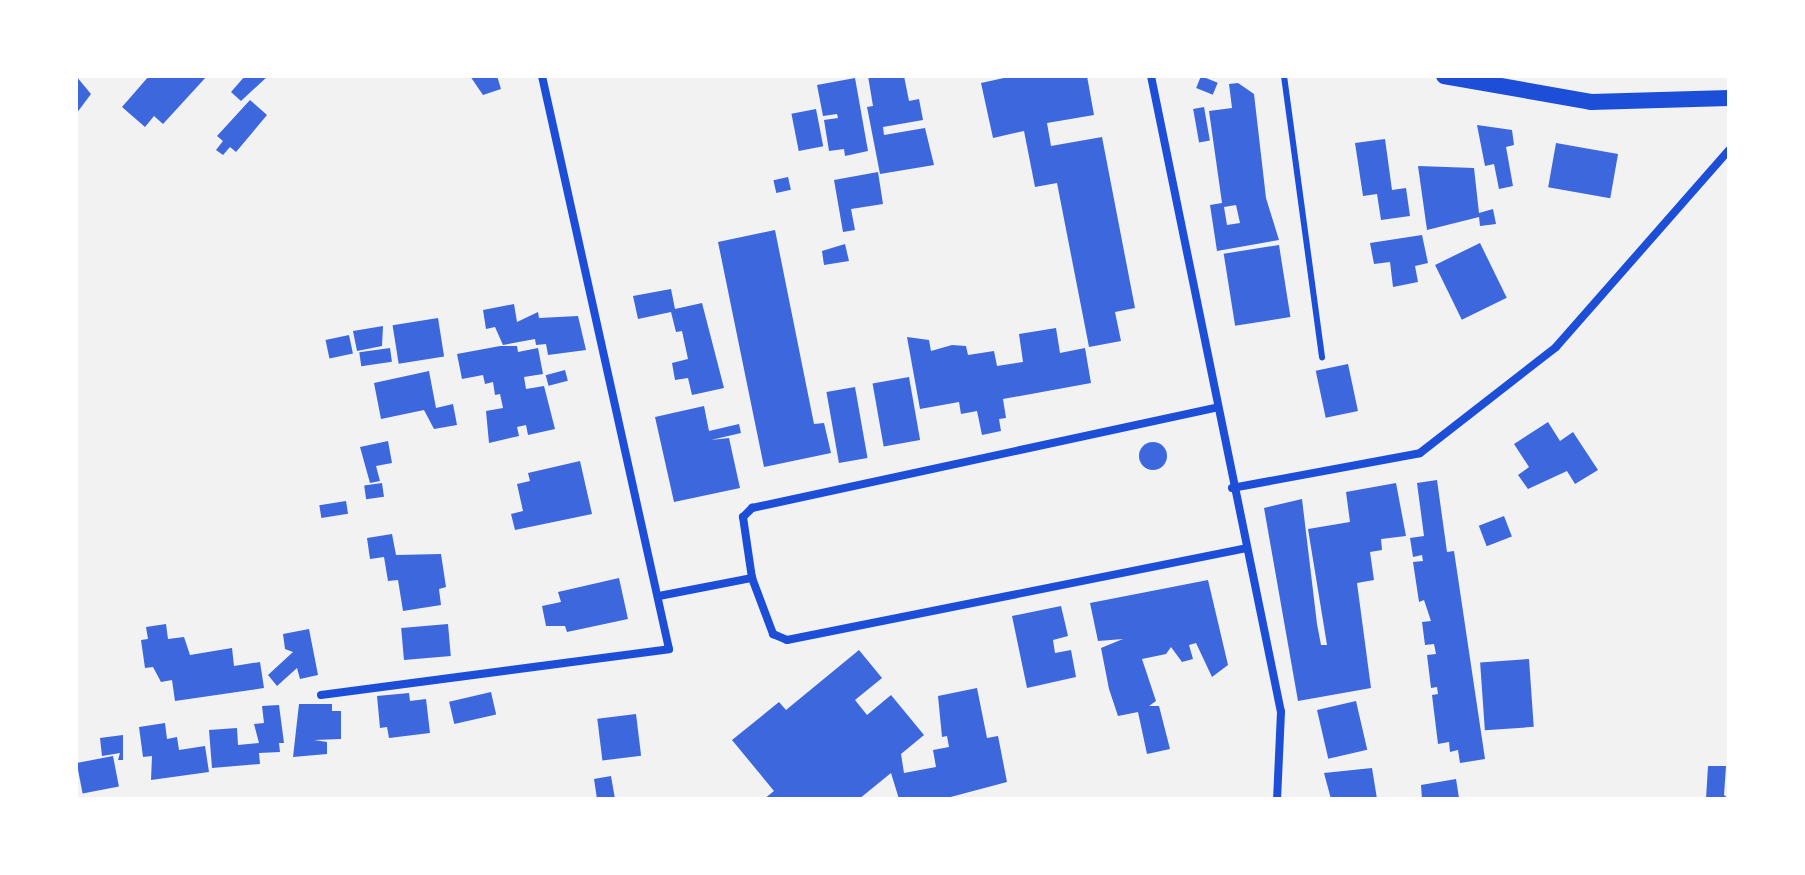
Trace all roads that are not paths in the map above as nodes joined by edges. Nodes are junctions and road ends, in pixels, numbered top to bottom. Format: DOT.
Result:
graph roads {
  1 [pos="542,76"];
  2 [pos="1151,76"];
  3 [pos="1284,76"];
  4 [pos="1444,76"];
  5 [pos="1729,98"];
  6 [pos="1729,150"];
  7 [pos="1322,357"];
  8 [pos="1216,408"];
  9 [pos="1232,488"];
  10 [pos="1244,549"];
  11 [pos="752,578"];
  12 [pos="659,596"];
  13 [pos="321,695"];
  14 [pos="1277,799"];
  1 -- 12 [label="street"];
  2 -- 8 [label="street"];
  3 -- 7 [label="lane"];
  4 -- 5 [label="main road"];
  6 -- 9 [label="street"];
  8 -- 9 [label="street"];
  8 -- 11 [label="street"];
  9 -- 10 [label="street"];
  10 -- 11 [label="street"];
  10 -- 14 [label="street"];
  11 -- 12 [label="street"];
  12 -- 13 [label="street"];
}
